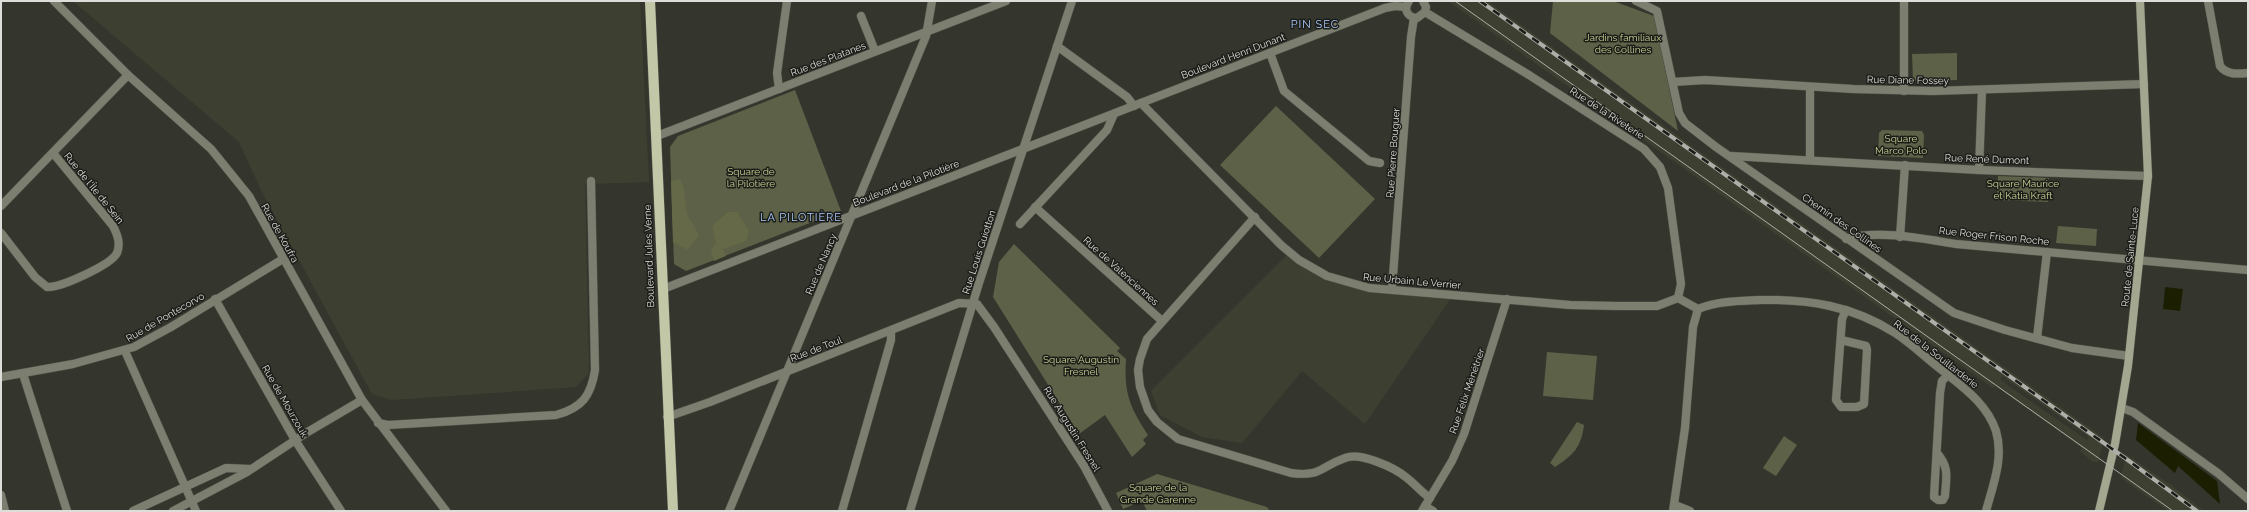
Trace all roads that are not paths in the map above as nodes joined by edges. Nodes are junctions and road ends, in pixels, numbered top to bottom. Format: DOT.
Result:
graph roads {
  1 [pos="54,1"];
  2 [pos="650,1"];
  3 [pos="786,1"];
  4 [pos="932,1"];
  5 [pos="1006,1"];
  6 [pos="1072,1"];
  7 [pos="1423,1"];
  8 [pos="1636,1"];
  9 [pos="1904,1"];
  10 [pos="2140,1"];
  11 [pos="2208,1"];
  12 [pos="1407,3"];
  13 [pos="1425,12"];
  14 [pos="861,16"];
  15 [pos="1414,18"];
  16 [pos="928,31"];
  17 [pos="1058,46"];
  18 [pos="876,51"];
  19 [pos="1270,53"];
  20 [pos="2248,73"];
  21 [pos="128,75"];
  22 [pos="1673,82"];
  23 [pos="2144,84"];
  24 [pos="1810,87"];
  25 [pos="779,89"];
  26 [pos="1904,90"];
  27 [pos="1982,90"];
  28 [pos="1138,104"];
  29 [pos="1114,114"];
  30 [pos="657,136"];
  31 [pos="1023,150"];
  32 [pos="53,153"];
  33 [pos="1730,156"];
  34 [pos="1810,160"];
  35 [pos="1380,163"];
  36 [pos="1905,165"];
  37 [pos="1979,170"];
  38 [pos="2148,176"];
  39 [pos="591,181"];
  40 [pos="1,206"];
  41 [pos="1035,207"];
  42 [pos="853,214"];
  43 [pos="1255,217"];
  44 [pos="1020,224"];
  45 [pos="1,233"];
  46 [pos="1900,237"];
  47 [pos="1846,239"];
  48 [pos="2047,252"];
  49 [pos="283,258"];
  50 [pos="2140,260"];
  51 [pos="2248,270"];
  52 [pos="663,289"];
  53 [pos="1392,289"];
  54 [pos="1678,298"];
  55 [pos="215,299"];
  56 [pos="1507,299"];
  57 [pos="973,303"];
  58 [pos="1698,309"];
  59 [pos="1846,310"];
  60 [pos="1161,320"];
  61 [pos="891,331"];
  62 [pos="2038,338"];
  63 [pos="1842,340"];
  64 [pos="125,351"];
  65 [pos="2129,356"];
  66 [pos="788,370"];
  67 [pos="23,374"];
  68 [pos="1948,375"];
  69 [pos="1,377"];
  70 [pos="362,400"];
  71 [pos="2122,408"];
  72 [pos="667,417"];
  73 [pos="378,423"];
  74 [pos="295,440"];
  75 [pos="1937,453"];
  76 [pos="247,471"];
  77 [pos="186,488"];
  78 [pos="1,495"];
  79 [pos="1430,498"];
  80 [pos="2248,499"];
  81 [pos="191,501"];
  82 [pos="1674,508"];
  83 [pos="1423,509"];
  84 [pos="5,511"];
  85 [pos="67,511"];
  86 [pos="133,511"];
  87 [pos="173,511"];
  88 [pos="196,511"];
  89 [pos="341,511"];
  90 [pos="446,511"];
  91 [pos="673,511"];
  92 [pos="730,511"];
  93 [pos="842,511"];
  94 [pos="910,511"];
  95 [pos="1108,511"];
  96 [pos="1433,511"];
  97 [pos="1690,511"];
  98 [pos="1986,511"];
  99 [pos="2099,511"];
  1 -- 21 [label="street, Rue de Koufra"];
  2 -- 30 [label="main road, Boulevard Jules Verne"];
  3 -- 25 [label="street"];
  4 -- 16 [label="street, Rue de Nancy"];
  5 -- 16 [label="street, Rue des Platanes"];
  6 -- 17 [label="street, Rue Louis Guiotton"];
  7 -- 13 [label="street"];
  8 -- 22 [label="street, Chemin des Collines"];
  9 -- 26 [label="street"];
  10 -- 23 [label="street, Route de Sainte-Luce"];
  11 -- 20 [label="street"];
  12 -- 15 [label="street"];
  12 -- 19 [label="street, Boulevard Henri Dunant"];
  13 -- 15 [label="street"];
  13 -- 54 [label="street, Rue de la Riveterie"];
  14 -- 18 [label="street"];
  15 -- 53 [label="street, Rue Pierre Bouguer"];
  16 -- 18 [label="street, Rue des Platanes"];
  16 -- 42 [label="street, Rue de Nancy"];
  17 -- 28 [label="street, Rue Urbain Le Verrier"];
  17 -- 31 [label="street, Rue Louis Guiotton"];
  18 -- 25 [label="street, Rue des Platanes"];
  19 -- 28 [label="street, Boulevard Henri Dunant"];
  19 -- 35 [label="street"];
  21 -- 32 [label="street"];
  21 -- 49 [label="street, Rue de Koufra"];
  22 -- 24 [label="street, Rue Diane Fossey"];
  22 -- 33 [label="street, Chemin des Collines"];
  23 -- 27 [label="street, Rue Diane Fossey"];
  23 -- 38 [label="street, Route de Sainte-Luce"];
  24 -- 26 [label="street, Rue Diane Fossey"];
  24 -- 34 [label="street"];
  25 -- 30 [label="street, Rue des Platanes"];
  26 -- 27 [label="street, Rue Diane Fossey"];
  27 -- 37 [label="street"];
  28 -- 29 [label="street, Boulevard Henri Dunant"];
  28 -- 43 [label="street, Rue Urbain Le Verrier"];
  29 -- 31 [label="street, Boulevard Henri Dunant"];
  29 -- 41 [label="street"];
  30 -- 52 [label="main road, Boulevard Jules Verne"];
  31 -- 42 [label="street, Boulevard de la Pilotière"];
  31 -- 57 [label="street, Rue Louis Guiotton"];
  32 -- 40 [label="street"];
  32 -- 45 [label="street, Rue de l'Île de Sein"];
  33 -- 34 [label="street, Rue René Dumont"];
  33 -- 47 [label="street, Chemin des Collines"];
  34 -- 36 [label="street, Rue René Dumont"];
  36 -- 37 [label="street, Rue René Dumont"];
  36 -- 46 [label="street"];
  37 -- 38 [label="street, Rue René Dumont"];
  38 -- 50 [label="street, Route de Sainte-Luce"];
  39 -- 73 [label="street"];
  41 -- 44 [label="street"];
  41 -- 60 [label="street, Rue de Valenciennes"];
  42 -- 52 [label="street, Boulevard de la Pilotière"];
  42 -- 66 [label="street, Rue de Nancy"];
  43 -- 53 [label="street, Rue Urbain Le Verrier"];
  43 -- 60 [label="street, Rue de Valenciennes"];
  46 -- 47 [label="street, Rue Roger Frison Roche"];
  46 -- 48 [label="street, Rue Roger Frison Roche"];
  47 -- 62 [label="street, Chemin des Collines"];
  48 -- 50 [label="street, Rue Roger Frison Roche"];
  48 -- 62 [label="street"];
  49 -- 55 [label="street, Rue de Pontecorvo"];
  49 -- 70 [label="street, Rue de Koufra"];
  50 -- 51 [label="street, Rue Roger Frison Roche"];
  50 -- 65 [label="street, Route de Sainte-Luce"];
  52 -- 72 [label="main road, Boulevard Jules Verne"];
  53 -- 56 [label="street, Rue Urbain Le Verrier"];
  54 -- 56 [label="street, Rue Urbain Le Verrier"];
  54 -- 58 [label="street"];
  55 -- 64 [label="street, Rue de Pontecorvo"];
  55 -- 74 [label="street, Rue de Mourzouk"];
  56 -- 79 [label="street, Rue Félix Ménétrier"];
  57 -- 61 [label="street, Rue de Toul"];
  57 -- 94 [label="street, Rue Louis Guiotton"];
  57 -- 95 [label="street, Rue Augustin Fresnel"];
  58 -- 59 [label="street, Rue de la Souillarderie"];
  58 -- 82 [label="street"];
  59 -- 63 [label="street"];
  59 -- 68 [label="street, Rue de la Souillarderie"];
  60 -- 79 [label="street"];
  61 -- 66 [label="street, Rue de Toul"];
  61 -- 93 [label="street"];
  62 -- 65 [label="street, Chemin des Collines"];
  63 -- 63 [label="street"];
  64 -- 67 [label="street, Rue de Pontecorvo"];
  64 -- 77 [label="street"];
  65 -- 71 [label="street, Route de Sainte-Luce"];
  66 -- 72 [label="street, Rue de Toul"];
  66 -- 92 [label="street, Rue de Nancy"];
  67 -- 69 [label="street, Rue de Pontecorvo"];
  67 -- 85 [label="street"];
  68 -- 75 [label="street"];
  68 -- 98 [label="street, Rue de la Souillarderie"];
  70 -- 73 [label="street, Rue de Koufra"];
  70 -- 74 [label="street"];
  71 -- 80 [label="street"];
  71 -- 99 [label="street, Route de Sainte-Luce"];
  72 -- 91 [label="main road, Boulevard Jules Verne"];
  73 -- 90 [label="street, Rue de Koufra"];
  74 -- 76 [label="street"];
  74 -- 89 [label="street, Rue de Mourzouk"];
  75 -- 75 [label="street"];
  76 -- 77 [label="street"];
  76 -- 81 [label="street"];
  77 -- 81 [label="street"];
  77 -- 86 [label="street"];
  78 -- 84 [label="street"];
  79 -- 83 [label="street, Rue Félix Ménétrier"];
  81 -- 87 [label="street"];
  81 -- 88 [label="street"];
  82 -- 97 [label="street"];
  83 -- 96 [label="street, Rue Félix Ménétrier"];
}
